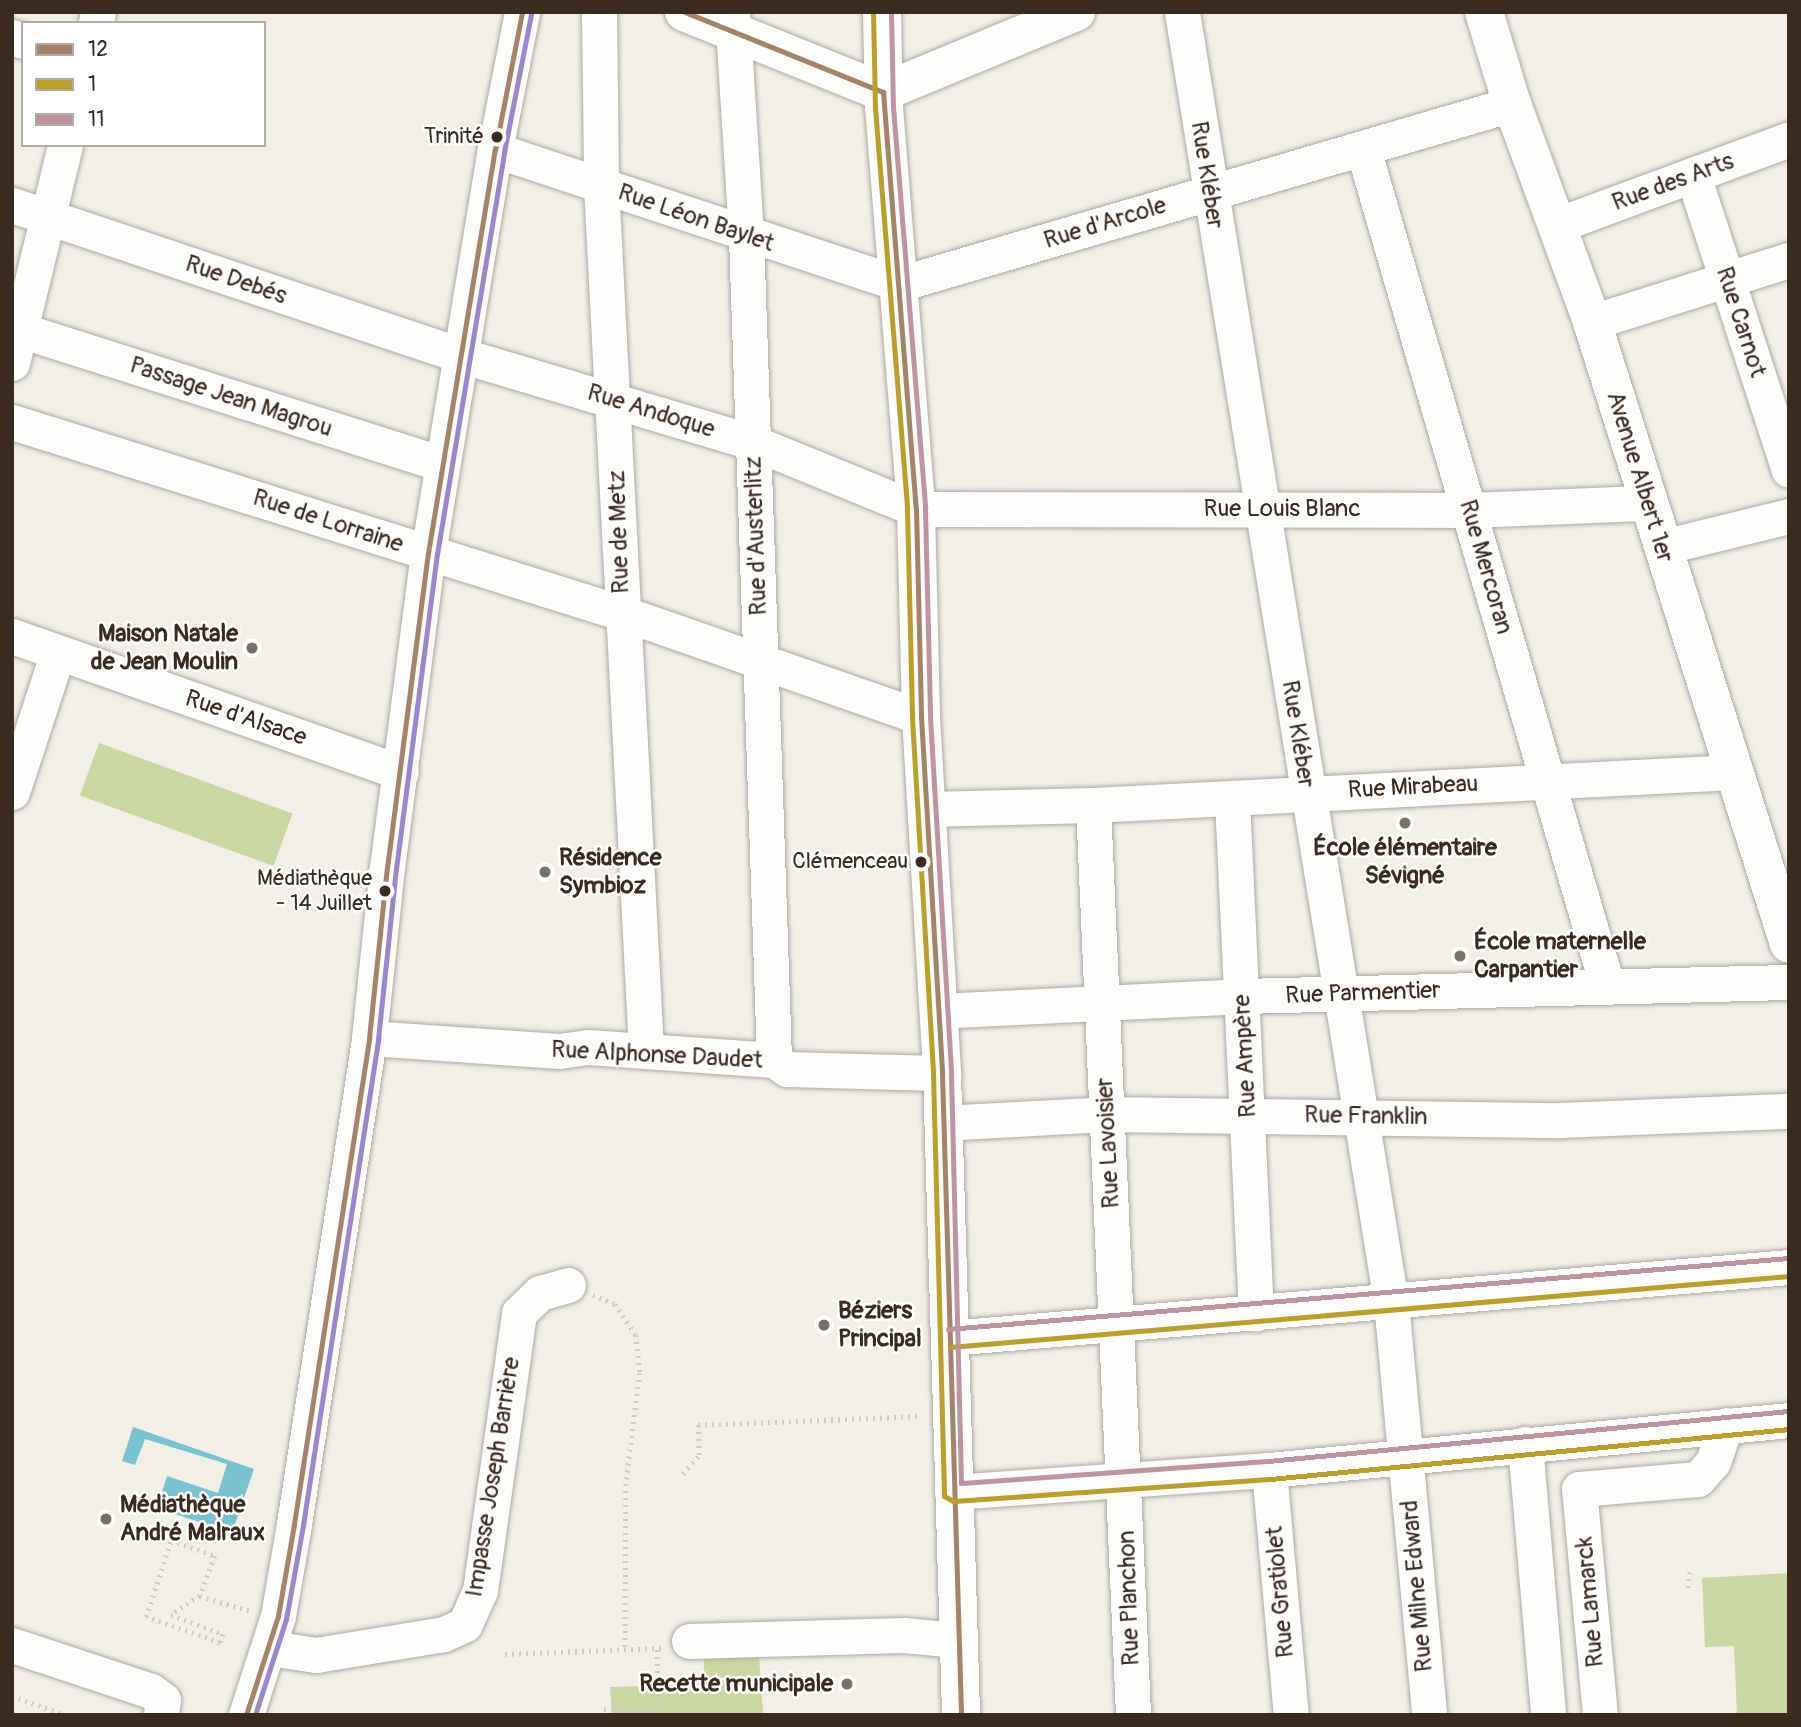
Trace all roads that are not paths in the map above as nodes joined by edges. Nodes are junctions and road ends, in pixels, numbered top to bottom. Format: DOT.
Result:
graph roads {
  1 [pos="522,12"];
  2 [pos="599,12"];
  3 [pos="684,12"];
  4 [pos="882,12"];
  5 [pos="1076,12"];
  6 [pos="1182,12"];
  7 [pos="1484,12"];
  8 [pos="733,22"];
  9 [pos="883,92"];
  10 [pos="1512,104"];
  11 [pos="1789,139"];
  12 [pos="64,147"];
  13 [pos="1363,149"];
  14 [pos="495,150"];
  15 [pos="1693,175"];
  16 [pos="601,186"];
  17 [pos="1209,193"];
  18 [pos="12,205"];
  19 [pos="47,217"];
  20 [pos="1557,225"];
  21 [pos="746,236"];
  22 [pos="1789,260"];
  23 [pos="1726,278"];
  24 [pos="899,284"];
  25 [pos="1592,322"];
  26 [pos="20,330"];
  27 [pos="460,355"];
  28 [pos="12,363"];
  29 [pos="614,400"];
  30 [pos="12,422"];
  31 [pos="752,442"];
  32 [pos="442,464"];
  33 [pos="1789,470"];
  34 [pos="1648,503"];
  35 [pos="916,509"];
  36 [pos="1263,509"];
  37 [pos="1470,510"];
  38 [pos="1789,516"];
  39 [pos="1662,547"];
  40 [pos="428,553"];
  41 [pos="622,613"];
  42 [pos="12,636"];
  43 [pos="58,652"];
  44 [pos="761,661"];
  45 [pos="921,718"];
  46 [pos="401,772"];
  47 [pos="1733,772"];
  48 [pos="1548,780"];
  49 [pos="12,792"];
  50 [pos="1308,793"];
  51 [pos="1232,799"];
  52 [pos="1093,805"];
  53 [pos="926,809"];
  54 [pos="1789,944"];
  55 [pos="1789,982"];
  56 [pos="1607,985"];
  57 [pos="1340,993"];
  58 [pos="1242,996"];
  59 [pos="1101,1003"];
  60 [pos="937,1011"];
  61 [pos="369,1038"];
  62 [pos="646,1051"];
  63 [pos="774,1060"];
  64 [pos="942,1073"];
  65 [pos="1789,1111"];
  66 [pos="1248,1113"];
  67 [pos="1106,1114"];
  68 [pos="1360,1117"];
  69 [pos="943,1123"];
  70 [pos="1789,1267"];
  71 [pos="568,1285"];
  72 [pos="1391,1302"];
  73 [pos="1256,1313"];
  74 [pos="1118,1325"];
  75 [pos="949,1338"];
  76 [pos="1789,1420"];
  77 [pos="1726,1425"];
  78 [pos="1525,1444"];
  79 [pos="1405,1457"];
  80 [pos="1269,1470"];
  81 [pos="1124,1481"];
  82 [pos="1580,1489"];
  83 [pos="952,1492"];
  84 [pos="1529,1495"];
  85 [pos="274,1632"];
  86 [pos="958,1640"];
  87 [pos="12,1645"];
  88 [pos="673,1645"];
  89 [pos="162,1707"];
  90 [pos="246,1715"];
  91 [pos="961,1715"];
  92 [pos="1133,1715"];
  93 [pos="1291,1715"];
  94 [pos="1429,1715"];
  95 [pos="1548,1715"];
  96 [pos="1600,1715"];
  1 -- 14 [label="street"];
  2 -- 16 [label="street, Rue de Metz"];
  3 -- 8 [label="main road"];
  4 -- 9 [label="main road"];
  5 -- 9 [label="main road"];
  6 -- 17 [label="street, Rue Kléber"];
  7 -- 10 [label="main road, Avenue Albert 1er"];
  8 -- 9 [label="main road"];
  8 -- 21 [label="street, Rue d'Austerlitz"];
  9 -- 24 [label="main road"];
  10 -- 13 [label="street, Rue d'Arcole"];
  10 -- 20 [label="main road, Avenue Albert 1er"];
  11 -- 15 [label="street, Rue des Arts"];
  12 -- 19 [label="street"];
  13 -- 17 [label="street, Rue d'Arcole"];
  13 -- 37 [label="street, Rue Mercoran"];
  14 -- 16 [label="street, Rue Léon Baylet"];
  14 -- 27 [label="street"];
  15 -- 20 [label="street, Rue des Arts"];
  15 -- 23 [label="street, Rue Carnot"];
  16 -- 21 [label="street, Rue Léon Baylet"];
  16 -- 29 [label="street, Rue de Metz"];
  17 -- 24 [label="street, Rue d'Arcole"];
  17 -- 36 [label="street, Rue Kléber"];
  18 -- 19 [label="street, Rue Debés"];
  19 -- 26 [label="street"];
  19 -- 27 [label="street, Rue Debés"];
  20 -- 25 [label="main road, Avenue Albert 1er"];
  21 -- 24 [label="street, Rue Léon Baylet"];
  21 -- 31 [label="street, Rue d'Austerlitz"];
  22 -- 23 [label="street"];
  23 -- 25 [label="street"];
  23 -- 33 [label="street, Rue Carnot"];
  24 -- 35 [label="main road"];
  25 -- 34 [label="main road, Avenue Albert 1er"];
  26 -- 28 [label="street"];
  26 -- 32 [label="street, Passage Jean Magrou"];
  27 -- 29 [label="street, Rue Andoque"];
  27 -- 32 [label="street"];
  29 -- 31 [label="street, Rue Andoque"];
  29 -- 41 [label="street, Rue de Metz"];
  30 -- 40 [label="street, Rue de Lorraine"];
  31 -- 35 [label="street, Rue Andoque"];
  31 -- 44 [label="street, Rue d'Austerlitz"];
  32 -- 40 [label="street"];
  34 -- 37 [label="street, Rue Louis Blanc"];
  34 -- 39 [label="main road, Avenue Albert 1er"];
  35 -- 36 [label="street, Rue Louis Blanc"];
  35 -- 45 [label="main road"];
  36 -- 37 [label="street, Rue Louis Blanc"];
  36 -- 50 [label="street, Rue Kléber"];
  37 -- 48 [label="street, Rue Mercoran"];
  38 -- 39 [label="street"];
  39 -- 47 [label="main road, Avenue Albert 1er"];
  40 -- 41 [label="street, Rue de Lorraine"];
  40 -- 46 [label="street"];
  41 -- 44 [label="street, Rue de Lorraine"];
  41 -- 62 [label="street, Rue de Metz"];
  42 -- 43 [label="street, Rue d'Alsace"];
  43 -- 46 [label="street, Rue d'Alsace"];
  43 -- 49 [label="street"];
  44 -- 45 [label="street, Rue de Lorraine"];
  44 -- 63 [label="street, Rue d'Austerlitz"];
  45 -- 53 [label="main road"];
  46 -- 61 [label="street"];
  47 -- 48 [label="street, Rue Mirabeau"];
  47 -- 54 [label="main road, Avenue Albert 1er"];
  48 -- 50 [label="street, Rue Mirabeau"];
  48 -- 56 [label="street, Rue Mercoran"];
  50 -- 51 [label="street, Rue Mirabeau"];
  50 -- 57 [label="street, Rue Kléber"];
  51 -- 52 [label="street, Rue Mirabeau"];
  51 -- 58 [label="street, Rue Ampère"];
  52 -- 53 [label="street, Rue Mirabeau"];
  52 -- 59 [label="street, Rue Lavoisier"];
  53 -- 60 [label="main road"];
  55 -- 56 [label="street, Rue Parmentier"];
  56 -- 57 [label="street, Rue Parmentier"];
  57 -- 58 [label="street, Rue Parmentier"];
  57 -- 68 [label="street, Rue Kléber"];
  58 -- 59 [label="street, Rue Parmentier"];
  58 -- 66 [label="street, Rue Ampère"];
  59 -- 60 [label="street, Rue Parmentier"];
  59 -- 67 [label="street, Rue Lavoisier"];
  60 -- 64 [label="main road"];
  61 -- 62 [label="street, Rue Alphonse Daudet"];
  61 -- 85 [label="street"];
  62 -- 63 [label="street, Rue Alphonse Daudet"];
  63 -- 64 [label="street, Rue Alphonse Daudet"];
  64 -- 69 [label="main road"];
  65 -- 68 [label="street, Rue Franklin"];
  66 -- 67 [label="street, Rue Franklin"];
  66 -- 68 [label="street, Rue Franklin"];
  66 -- 73 [label="street, Rue Ampère"];
  67 -- 69 [label="street, Rue Franklin"];
  67 -- 74 [label="street, Rue Lavoisier"];
  68 -- 72 [label="street, Rue Kléber"];
  69 -- 75 [label="main road"];
  70 -- 72 [label="street"];
  71 -- 85 [label="street, Impasse Joseph Barrière"];
  72 -- 73 [label="street"];
  72 -- 79 [label="street, Rue Kléber"];
  73 -- 74 [label="street"];
  74 -- 75 [label="street"];
  74 -- 81 [label="street, Rue Lavoisier"];
  75 -- 83 [label="main road"];
  76 -- 77 [label="street"];
  77 -- 78 [label="street"];
  77 -- 82 [label="street"];
  78 -- 79 [label="street"];
  78 -- 84 [label="street"];
  79 -- 80 [label="street"];
  79 -- 94 [label="street, Rue Milne Edward"];
  80 -- 81 [label="street"];
  80 -- 93 [label="street, Rue Gratiolet"];
  81 -- 83 [label="street"];
  81 -- 92 [label="street, Rue Planchon"];
  82 -- 84 [label="street"];
  82 -- 96 [label="street, Rue Lamarck"];
  83 -- 86 [label="main road"];
  84 -- 95 [label="street"];
  85 -- 90 [label="street"];
  86 -- 88 [label="street"];
  86 -- 91 [label="main road"];
  87 -- 89 [label="street"];
}
